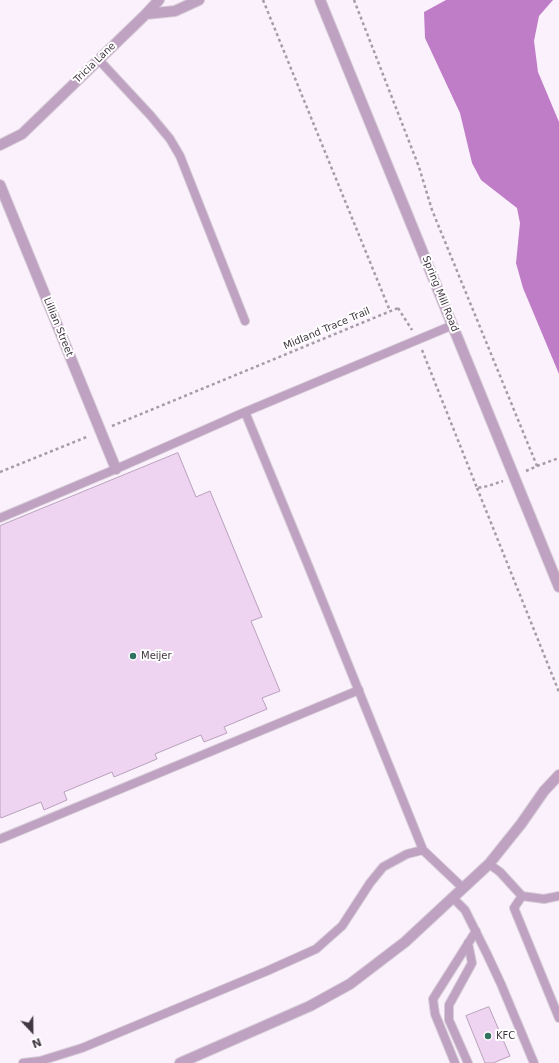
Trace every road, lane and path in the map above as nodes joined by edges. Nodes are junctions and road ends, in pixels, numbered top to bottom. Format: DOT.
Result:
graph roads {
  1 [pos="159,0"];
  2 [pos="199,0"];
  3 [pos="263,0"];
  4 [pos="320,0"];
  5 [pos="354,0"];
  6 [pos="146,14"];
  7 [pos="99,60"];
  8 [pos="0,145"];
  9 [pos="0,185"];
  10 [pos="398,308"];
  11 [pos="245,321"];
  12 [pos="453,325"];
  13 [pos="418,340"];
  14 [pos="245,412"];
  15 [pos="101,431"];
  16 [pos="559,458"];
  17 [pos="537,466"];
  18 [pos="116,469"];
  19 [pos="0,472"];
  20 [pos="514,477"];
  21 [pos="477,488"];
  22 [pos="0,518"];
  23 [pos="559,588"];
  24 [pos="359,690"];
  25 [pos="559,692"];
  26 [pos="559,775"];
  27 [pos="0,839"];
  28 [pos="423,850"];
  29 [pos="489,864"];
  30 [pos="463,888"];
  31 [pos="522,896"];
  32 [pos="453,898"];
  33 [pos="558,898"];
  34 [pos="476,932"];
  35 [pos="468,943"];
  36 [pos="559,1018"];
  37 [pos="23,1063"];
  38 [pos="180,1063"];
  39 [pos="455,1063"];
  40 [pos="468,1063"];
  41 [pos="534,1063"];
  1 -- 6 [label="street, Tricia Lane"];
  2 -- 6 [label="street"];
  3 -- 10 [label="path"];
  4 -- 12 [label="street, Spring Mill Road"];
  5 -- 17 [label="path"];
  6 -- 7 [label="street, Tricia Lane"];
  7 -- 8 [label="street, Tricia Lane"];
  7 -- 11 [label="lane"];
  9 -- 15 [label="street, Lillian Street"];
  10 -- 13 [label="path"];
  10 -- 15 [label="path, Midland Trace Trail"];
  12 -- 13 [label="lane"];
  12 -- 20 [label="street, Spring Mill Road"];
  13 -- 14 [label="lane"];
  13 -- 21 [label="path"];
  14 -- 18 [label="lane"];
  14 -- 24 [label="lane"];
  15 -- 18 [label="street, Lillian Street"];
  15 -- 19 [label="path, Midland Trace Trail"];
  16 -- 17 [label="path"];
  17 -- 20 [label="path"];
  18 -- 22 [label="lane"];
  20 -- 21 [label="path"];
  20 -- 23 [label="street, Spring Mill Road"];
  21 -- 25 [label="path"];
  24 -- 27 [label="lane"];
  24 -- 28 [label="lane"];
  26 -- 29 [label="street"];
  28 -- 30 [label="lane"];
  28 -- 37 [label="lane"];
  29 -- 30 [label="street"];
  29 -- 31 [label="lane"];
  30 -- 32 [label="street"];
  31 -- 33 [label="lane"];
  31 -- 36 [label="lane"];
  32 -- 34 [label="lane"];
  32 -- 38 [label="street"];
  34 -- 35 [label="lane"];
  34 -- 41 [label="lane"];
  35 -- 39 [label="lane"];
  35 -- 40 [label="lane"];
}
